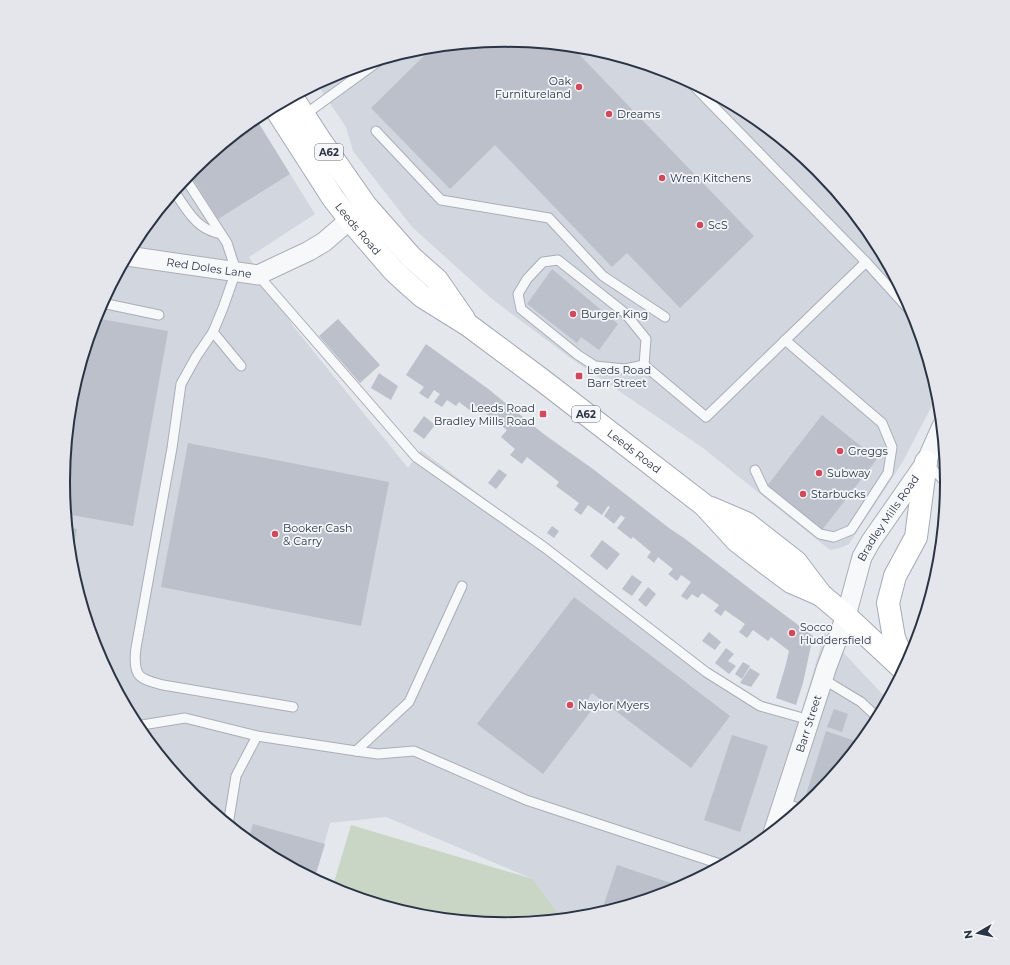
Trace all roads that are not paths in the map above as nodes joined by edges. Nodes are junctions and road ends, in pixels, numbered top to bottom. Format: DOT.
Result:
graph roads {
  1 [pos="356,73"];
  2 [pos="702,94"];
  3 [pos="290,110"];
  4 [pos="376,131"];
  5 [pos="189,184"];
  6 [pos="177,196"];
  7 [pos="366,206"];
  8 [pos="350,220"];
  9 [pos="221,234"];
  10 [pos="133,257"];
  11 [pos="866,262"];
  12 [pos="236,272"];
  13 [pos="258,275"];
  14 [pos="900,300"];
  15 [pos="108,303"];
  16 [pos="159,315"];
  17 [pos="665,317"];
  18 [pos="468,325"];
  19 [pos="212,332"];
  20 [pos="785,340"];
  21 [pos="644,365"];
  22 [pos="241,366"];
  23 [pos="938,435"];
  24 [pos="926,462"];
  25 [pos="755,470"];
  26 [pos="940,477"];
  27 [pos="462,586"];
  28 [pos="846,616"];
  29 [pos="902,660"];
  30 [pos="901,664"];
  31 [pos="823,679"];
  32 [pos="293,706"];
  33 [pos="873,714"];
  34 [pos="810,720"];
  35 [pos="144,725"];
  36 [pos="257,736"];
  37 [pos="356,751"];
  38 [pos="782,803"];
  39 [pos="795,807"];
  40 [pos="229,819"];
  41 [pos="775,824"];
  42 [pos="717,863"];
  1 -- 3 [label="lane"];
  2 -- 11 [label="lane"];
  3 -- 7 [label="main road, Leeds Road / A62"];
  3 -- 8 [label="main road, Leeds Road / A62"];
  4 -- 17 [label="lane"];
  5 -- 9 [label="lane"];
  6 -- 9 [label="lane"];
  7 -- 8 [label="street, Red Doles Lane"];
  7 -- 18 [label="main road, Leeds Road / A62"];
  8 -- 13 [label="street, Red Doles Lane"];
  8 -- 18 [label="main road, Leeds Road / A62"];
  9 -- 12 [label="lane"];
  10 -- 12 [label="street, Red Doles Lane"];
  11 -- 14 [label="lane"];
  11 -- 20 [label="lane"];
  12 -- 13 [label="street, Red Doles Lane"];
  12 -- 19 [label="lane"];
  13 -- 34 [label="lane"];
  15 -- 16 [label="lane"];
  18 -- 28 [label="main road, Leeds Road / A62"];
  19 -- 22 [label="lane"];
  19 -- 32 [label="lane"];
  20 -- 21 [label="lane"];
  20 -- 25 [label="lane"];
  21 -- 21 [label="lane"];
  23 -- 24 [label="street, Bradley Mills Road"];
  24 -- 26 [label="lane"];
  24 -- 28 [label="street, Bradley Mills Road"];
  24 -- 29 [label="main road"];
  27 -- 37 [label="lane"];
  28 -- 30 [label="main road, Leeds Road / A62"];
  28 -- 31 [label="street, Barr Street"];
  31 -- 33 [label="lane"];
  31 -- 34 [label="street, Barr Street"];
  34 -- 38 [label="street, Barr Street"];
  35 -- 36 [label="lane"];
  36 -- 37 [label="lane"];
  36 -- 40 [label="lane"];
  37 -- 42 [label="lane"];
  38 -- 39 [label="lane"];
  38 -- 41 [label="street, Barr Street"];
}
